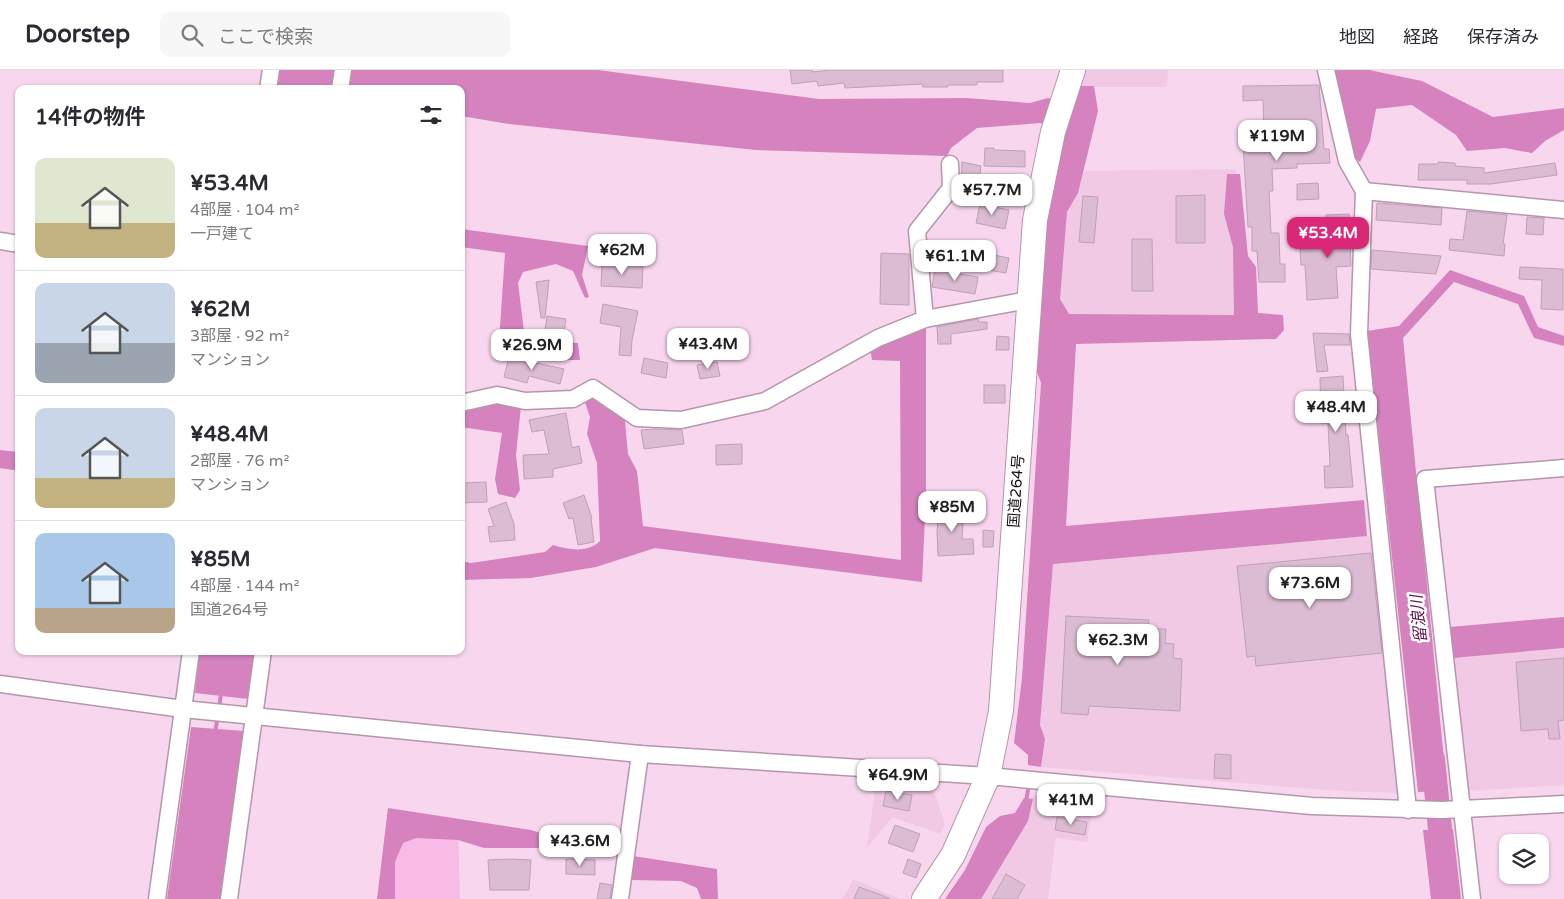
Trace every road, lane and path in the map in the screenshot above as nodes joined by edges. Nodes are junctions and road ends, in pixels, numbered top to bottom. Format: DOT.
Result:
graph roads {
  1 [pos="271,70"];
  2 [pos="1073,70"];
  3 [pos="1326,70"];
  4 [pos="269,85"];
  5 [pos="950,164"];
  6 [pos="1364,191"];
  7 [pos="1564,210"];
  8 [pos="0,241"];
  9 [pos="15,243"];
  10 [pos="1028,300"];
  11 [pos="926,319"];
  12 [pos="465,402"];
  13 [pos="1564,468"];
  14 [pos="190,655"];
  15 [pos="262,655"];
  16 [pos="0,684"];
  17 [pos="183,709"];
  18 [pos="253,716"];
  19 [pos="640,754"];
  20 [pos="988,776"];
  21 [pos="1564,804"];
  22 [pos="1463,809"];
  23 [pos="1408,810"];
  24 [pos="157,899"];
  25 [pos="229,899"];
  26 [pos="620,899"];
  27 [pos="924,899"];
  28 [pos="1472,899"];
  1 -- 4 [label="street"];
  2 -- 10 [label="highway, 国道264号"];
  3 -- 6 [label="street"];
  5 -- 11 [label="street"];
  6 -- 7 [label="street"];
  6 -- 23 [label="street"];
  8 -- 9 [label="street"];
  10 -- 11 [label="street"];
  10 -- 20 [label="highway, 国道264号"];
  11 -- 12 [label="street"];
  13 -- 22 [label="street"];
  14 -- 17 [label="street"];
  15 -- 18 [label="street"];
  16 -- 17 [label="street"];
  17 -- 18 [label="street"];
  17 -- 24 [label="street"];
  18 -- 19 [label="street"];
  18 -- 25 [label="street"];
  19 -- 20 [label="street"];
  19 -- 26 [label="street"];
  20 -- 23 [label="street"];
  20 -- 27 [label="highway, 国道264号"];
  21 -- 22 [label="street"];
  22 -- 23 [label="street"];
  22 -- 28 [label="street"];
}
